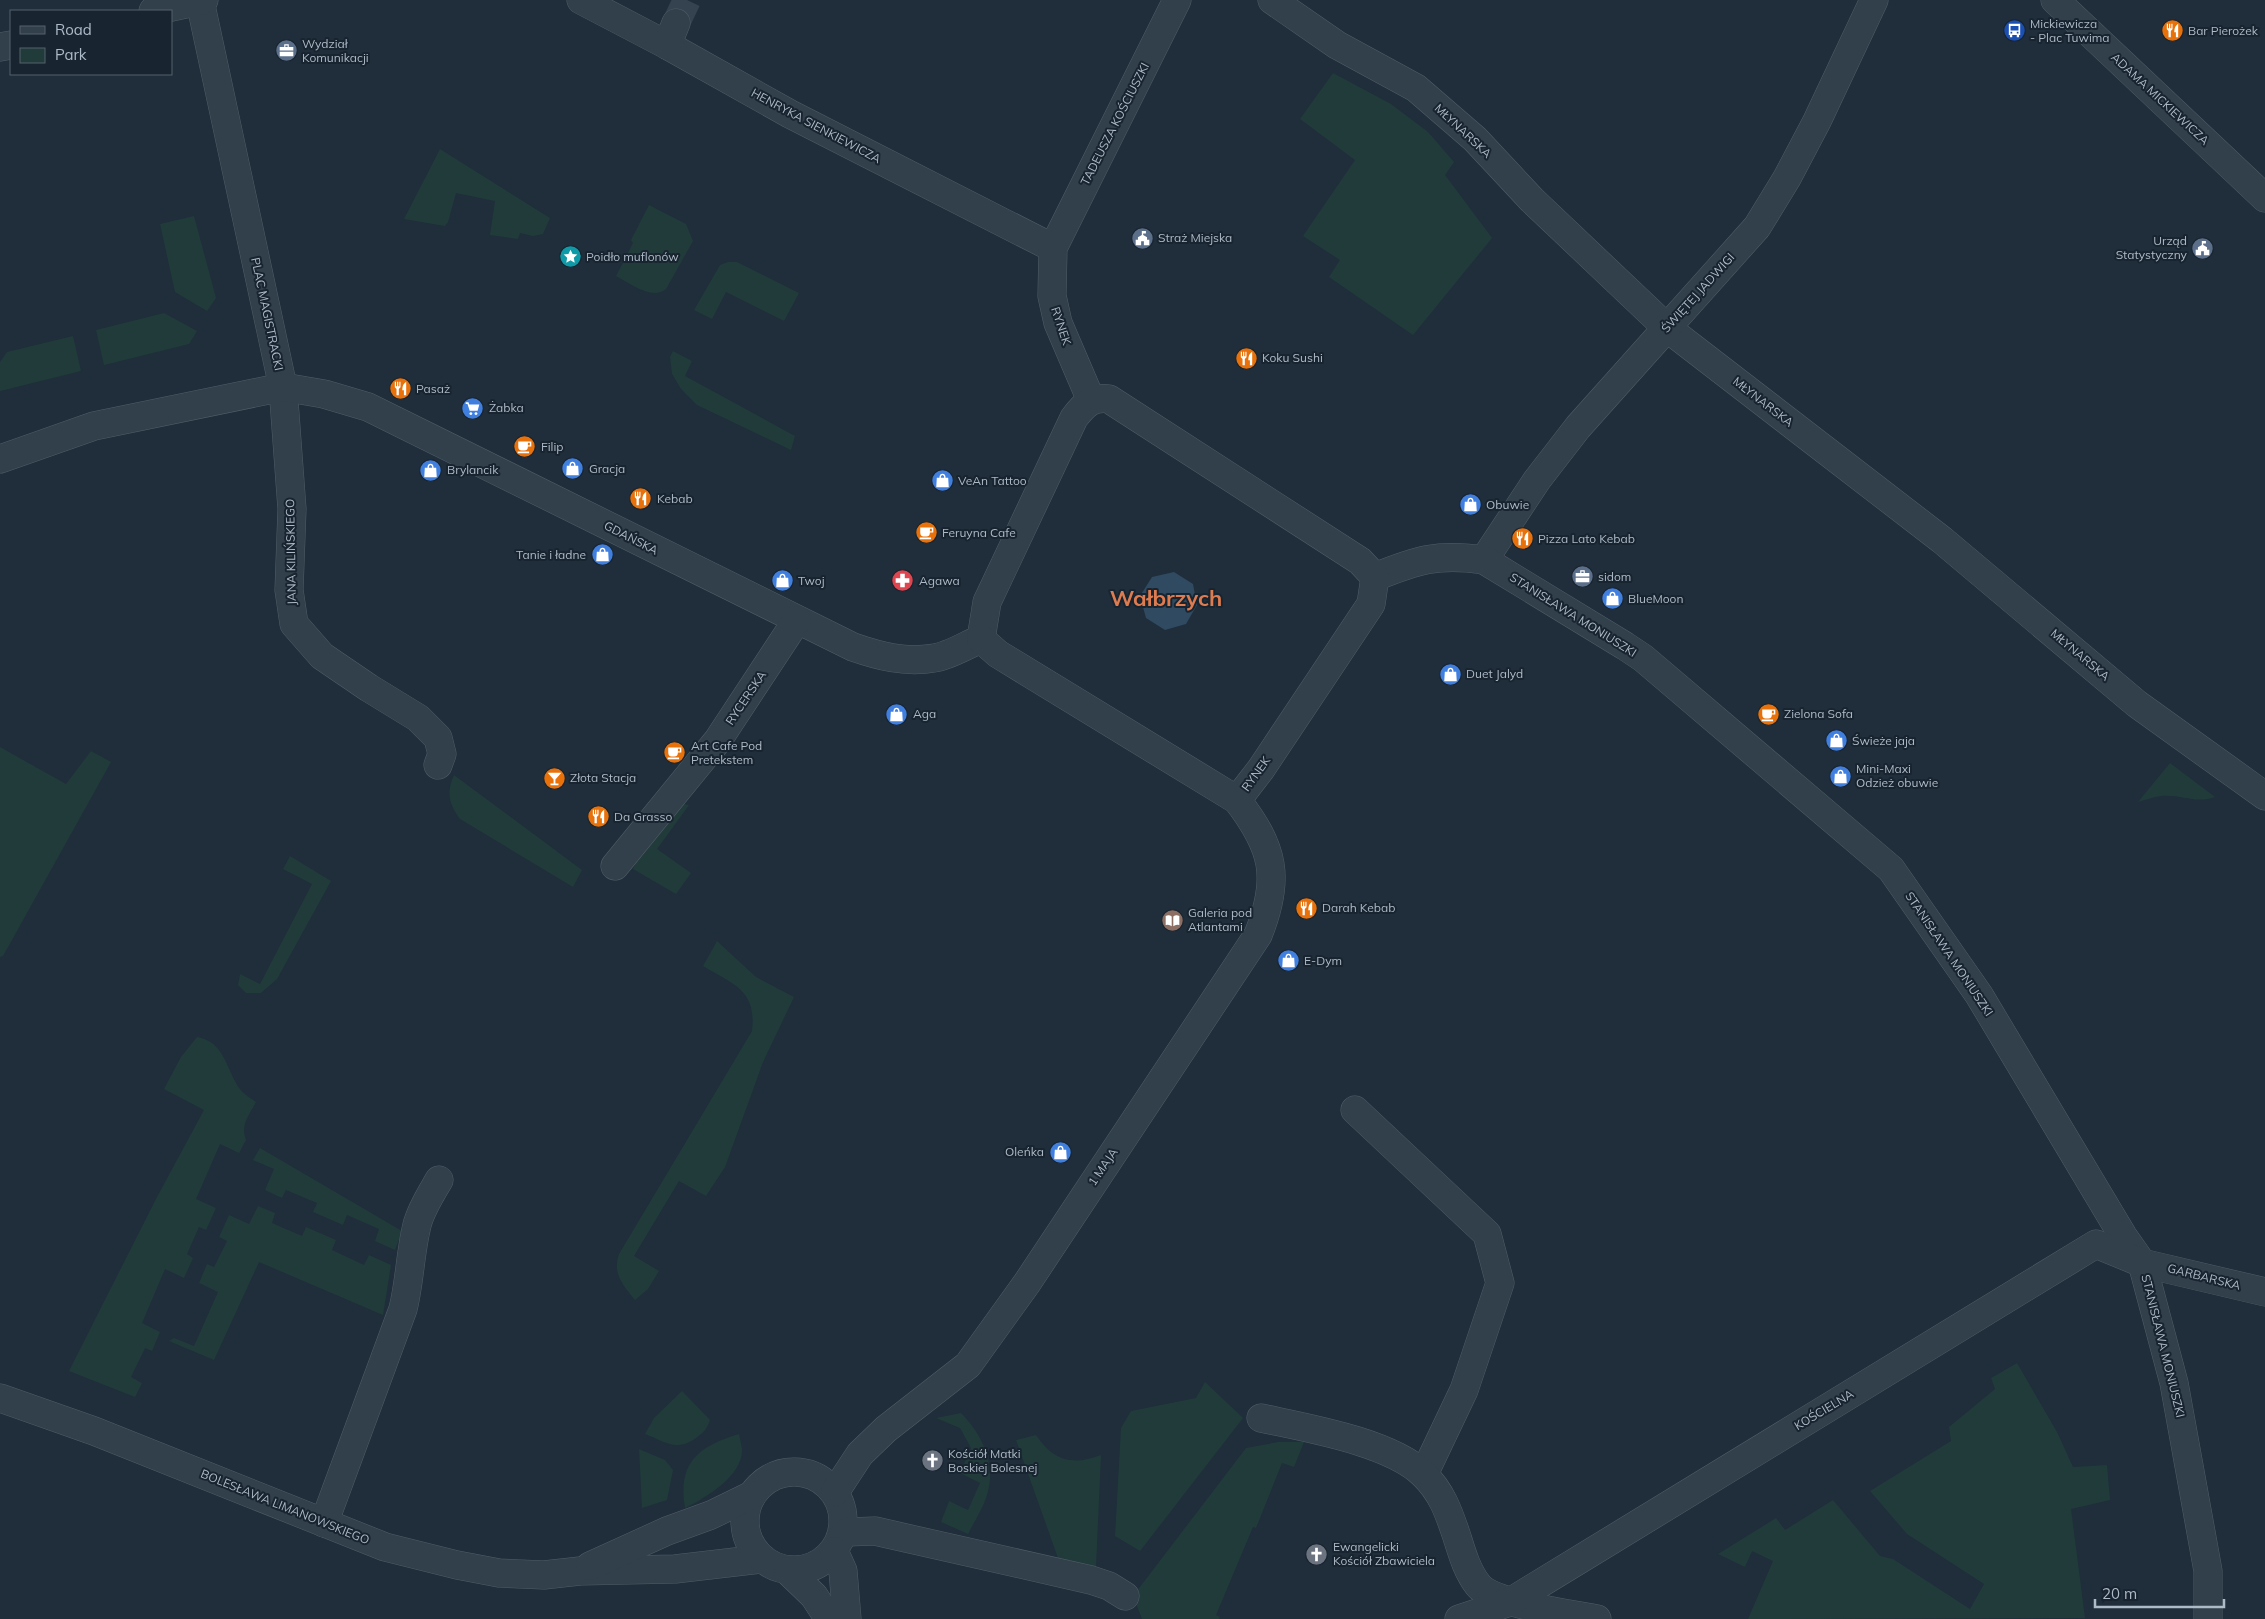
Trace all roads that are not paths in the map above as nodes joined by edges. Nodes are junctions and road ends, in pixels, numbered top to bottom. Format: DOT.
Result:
graph roads {
  1 [pos="581,0"];
  2 [pos="1177,0"];
  3 [pos="1272,0"];
  4 [pos="1874,0"];
  5 [pos="2055,0"];
  6 [pos="202,1"];
  7 [pos="158,10"];
  8 [pos="2265,198"];
  9 [pos="1053,248"];
  10 [pos="1667,328"];
  11 [pos="283,387"];
  12 [pos="1091,400"];
  13 [pos="0,459"];
  14 [pos="1484,560"];
  15 [pos="1375,577"];
  16 [pos="797,620"];
  17 [pos="981,639"];
  18 [pos="438,766"];
  19 [pos="2265,796"];
  20 [pos="1237,800"];
  21 [pos="614,866"];
  22 [pos="1355,1110"];
  23 [pos="439,1180"];
  24 [pos="2142,1263"];
  25 [pos="2265,1292"];
  26 [pos="0,1398"];
  27 [pos="1261,1418"];
  28 [pos="1424,1474"];
  29 [pos="835,1492"];
  30 [pos="752,1495"];
  31 [pos="324,1523"];
  32 [pos="838,1544"];
  33 [pos="761,1559"];
  34 [pos="580,1571"];
  35 [pos="788,1571"];
  36 [pos="1126,1596"];
  37 [pos="1510,1602"];
  38 [pos="829,1619"];
  39 [pos="847,1619"];
  40 [pos="1459,1619"];
  41 [pos="1597,1619"];
  42 [pos="2208,1619"];
  1 -- 9 [label="street, HENRYKA SIENKIEWICZA"];
  2 -- 9 [label="street, TADEUSZA KOŚCIUSZKI"];
  3 -- 10 [label="street, MŁYNARSKA"];
  4 -- 10 [label="street, ŚWIĘTEJ JADWIGI"];
  5 -- 8 [label="street, ADAMA MICKIEWICZA"];
  6 -- 7 [label="street, PLAC MAGISTRACKI"];
  6 -- 11 [label="street, PLAC MAGISTRACKI"];
  9 -- 12 [label="street, RYNEK"];
  10 -- 14 [label="street, ŚWIĘTEJ JADWIGI"];
  10 -- 19 [label="street, MŁYNARSKA"];
  11 -- 13 [label="street, PLAC MAGISTRACKI"];
  11 -- 16 [label="street, GDAŃSKA"];
  11 -- 18 [label="street, JANA KILIŃSKIEGO"];
  12 -- 15 [label="street"];
  12 -- 17 [label="street"];
  14 -- 15 [label="street, STANISŁAWA MONIUSZKI"];
  14 -- 24 [label="street, STANISŁAWA MONIUSZKI"];
  15 -- 20 [label="street, RYNEK"];
  16 -- 17 [label="street, GDAŃSKA"];
  16 -- 21 [label="street, RYCERSKA"];
  17 -- 20 [label="street, RYNEK"];
  20 -- 29 [label="street, 1 MAJA"];
  22 -- 28 [label="street"];
  23 -- 31 [label="street"];
  24 -- 25 [label="street, GARBARSKA"];
  24 -- 37 [label="street, KOŚCIELNA"];
  24 -- 42 [label="street, STANISŁAWA MONIUSZKI"];
  26 -- 31 [label="street, BOLESŁAWA LIMANOWSKIEGO"];
  27 -- 28 [label="street"];
  28 -- 37 [label="street"];
  29 -- 30 [label="street"];
  29 -- 32 [label="street"];
  30 -- 33 [label="street"];
  30 -- 34 [label="street, BOLESŁAWA LIMANOWSKIEGO"];
  31 -- 34 [label="street, BOLESŁAWA LIMANOWSKIEGO"];
  32 -- 35 [label="street"];
  32 -- 36 [label="street"];
  32 -- 39 [label="street"];
  33 -- 34 [label="street, BOLESŁAWA LIMANOWSKIEGO"];
  33 -- 35 [label="street"];
  35 -- 38 [label="street"];
  37 -- 40 [label="street"];
  37 -- 41 [label="street"];
}
